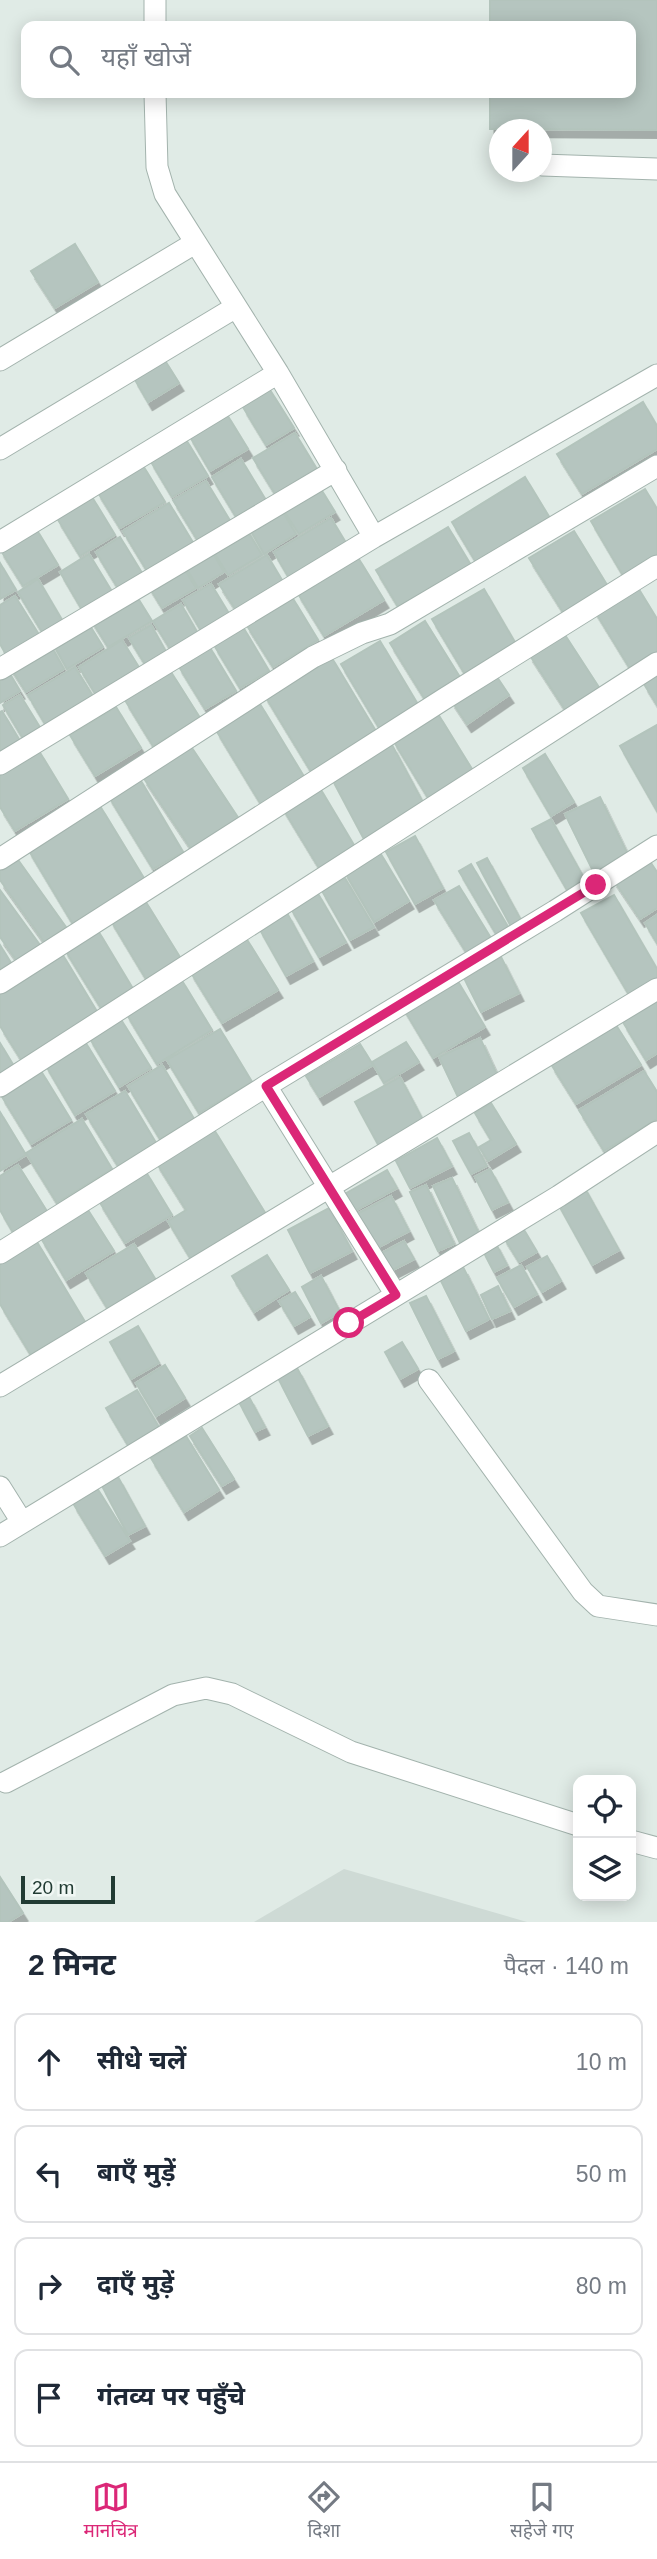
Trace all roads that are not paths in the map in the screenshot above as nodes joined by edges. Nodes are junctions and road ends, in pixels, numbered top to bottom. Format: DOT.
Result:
graph roads {
  1 [pos="155,0"];
  2 [pos="155,21"];
  3 [pos="155,98"];
  4 [pos="552,165"];
  5 [pos="657,169"];
  6 [pos="195,243"];
  7 [pos="236,307"];
  8 [pos="0,360"];
  9 [pos="278,373"];
  10 [pos="657,375"];
  11 [pos="0,449"];
  12 [pos="657,466"];
  13 [pos="336,470"];
  14 [pos="374,537"];
  15 [pos="0,542"];
  16 [pos="657,566"];
  17 [pos="657,663"];
  18 [pos="0,669"];
  19 [pos="0,764"];
  20 [pos="657,846"];
  21 [pos="0,859"];
  22 [pos="0,983"];
  23 [pos="657,989"];
  24 [pos="0,1086"];
  25 [pos="266,1086"];
  26 [pos="657,1132"];
  27 [pos="330,1189"];
  28 [pos="0,1253"];
  29 [pos="396,1295"];
  30 [pos="429,1380"];
  31 [pos="0,1386"];
  32 [pos="0,1487"];
  33 [pos="22,1522"];
  34 [pos="0,1536"];
  35 [pos="657,1615"];
  36 [pos="6,1782"];
  37 [pos="573,1823"];
  38 [pos="636,1842"];
  39 [pos="657,1848"];
  1 -- 2 [label="street"];
  3 -- 6 [label="street"];
  4 -- 5 [label="street"];
  6 -- 7 [label="street"];
  6 -- 8 [label="street"];
  7 -- 9 [label="street"];
  7 -- 11 [label="street"];
  9 -- 13 [label="street"];
  9 -- 15 [label="street"];
  10 -- 14 [label="street"];
  12 -- 21 [label="street"];
  13 -- 14 [label="street"];
  13 -- 18 [label="street"];
  14 -- 19 [label="street"];
  16 -- 22 [label="street"];
  17 -- 24 [label="street"];
  20 -- 25 [label="street"];
  23 -- 27 [label="street"];
  25 -- 27 [label="street"];
  25 -- 28 [label="street"];
  26 -- 29 [label="street"];
  27 -- 29 [label="street"];
  27 -- 31 [label="street"];
  29 -- 33 [label="street"];
  30 -- 35 [label="street"];
  32 -- 33 [label="street"];
  33 -- 34 [label="street"];
  36 -- 37 [label="street"];
  38 -- 39 [label="street"];
}
